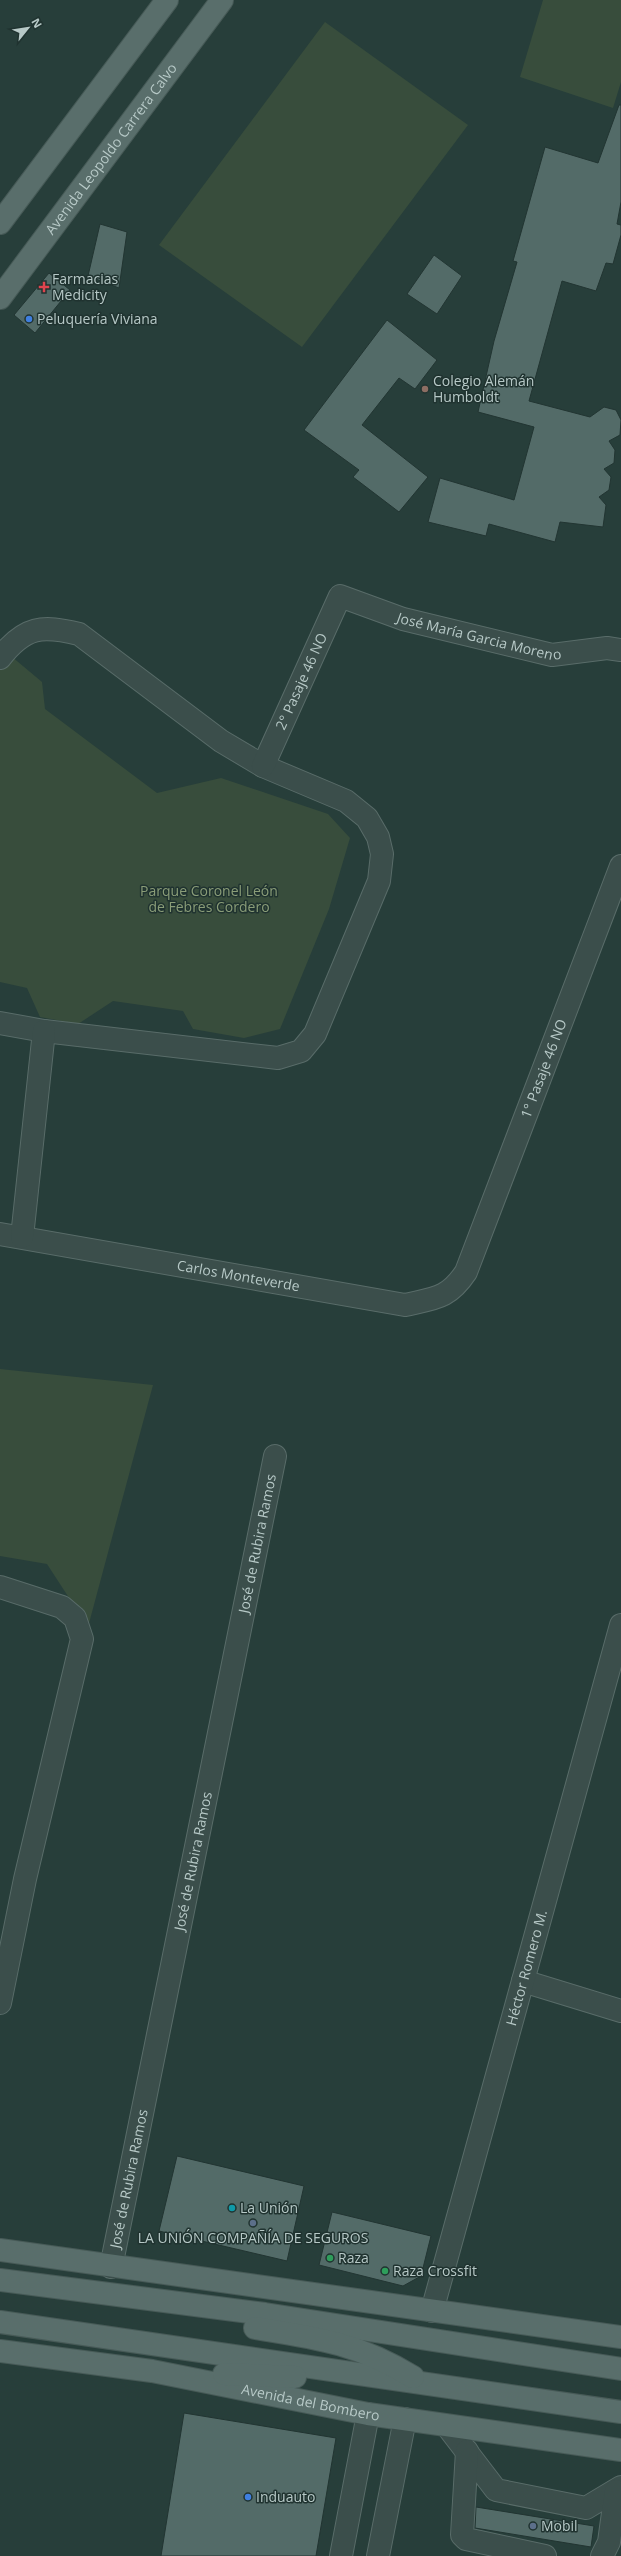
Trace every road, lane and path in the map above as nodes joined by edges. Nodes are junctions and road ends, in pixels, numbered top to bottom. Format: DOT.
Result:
graph roads {
  1 [pos="167,0"];
  2 [pos="222,0"];
  3 [pos="0,224"];
  4 [pos="0,298"];
  5 [pos="340,596"];
  6 [pos="621,650"];
  7 [pos="0,658"];
  8 [pos="263,766"];
  9 [pos="621,866"];
  10 [pos="0,1023"];
  11 [pos="44,1031"];
  12 [pos="0,1234"];
  13 [pos="22,1237"];
  14 [pos="466,1272"];
  15 [pos="275,1456"];
  16 [pos="0,1587"];
  17 [pos="621,1625"];
  18 [pos="523,1981"];
  19 [pos="0,2003"];
  20 [pos="621,2011"];
  21 [pos="0,2250"];
  22 [pos="111,2267"];
  23 [pos="165,2274"];
  24 [pos="0,2280"];
  25 [pos="0,2295"];
  26 [pos="432,2311"];
  27 [pos="265,2314"];
  28 [pos="0,2322"];
  29 [pos="621,2337"];
  30 [pos="0,2351"];
  31 [pos="621,2369"];
  32 [pos="152,2371"];
  33 [pos="421,2382"];
  34 [pos="621,2412"];
  35 [pos="368,2414"];
  36 [pos="405,2419"];
  37 [pos="447,2426"];
  38 [pos="621,2450"];
  39 [pos="467,2451"];
  40 [pos="619,2489"];
  41 [pos="610,2551"];
  42 [pos="341,2556"];
  43 [pos="378,2556"];
  44 [pos="545,2556"];
  1 -- 3 [label="main road"];
  2 -- 4 [label="main road, Avenida Leopoldo Carrera Calvo"];
  5 -- 6 [label="street, José María Garcia Moreno"];
  5 -- 8 [label="street, 2° Pasaje 46 NO"];
  7 -- 8 [label="street"];
  8 -- 11 [label="street"];
  9 -- 14 [label="street, 1° Pasaje 46 NO"];
  10 -- 11 [label="street"];
  11 -- 13 [label="street"];
  12 -- 13 [label="street, Carlos Monteverde"];
  13 -- 14 [label="street, Carlos Monteverde"];
  15 -- 22 [label="street, José de Rubira Ramos"];
  16 -- 19 [label="street"];
  17 -- 18 [label="street, Héctor Romero M."];
  18 -- 20 [label="street"];
  18 -- 26 [label="street, Héctor Romero M."];
  21 -- 22 [label="main road"];
  22 -- 23 [label="main road"];
  23 -- 26 [label="main road"];
  23 -- 27 [label="main road"];
  24 -- 27 [label="main road"];
  25 -- 33 [label="main road"];
  26 -- 29 [label="main road"];
  27 -- 31 [label="main road"];
  28 -- 33 [label="main road"];
  30 -- 32 [label="main road, Avenida del Bombero"];
  32 -- 33 [label="main road"];
  32 -- 35 [label="main road, Avenida del Bombero"];
  33 -- 34 [label="main road"];
  35 -- 36 [label="main road, Avenida del Bombero"];
  35 -- 42 [label="street"];
  36 -- 37 [label="main road, Avenida del Bombero"];
  36 -- 43 [label="street"];
  37 -- 38 [label="main road, Avenida del Bombero"];
  37 -- 39 [label="street"];
  39 -- 40 [label="street"];
  39 -- 44 [label="street"];
  40 -- 41 [label="street"];
}
